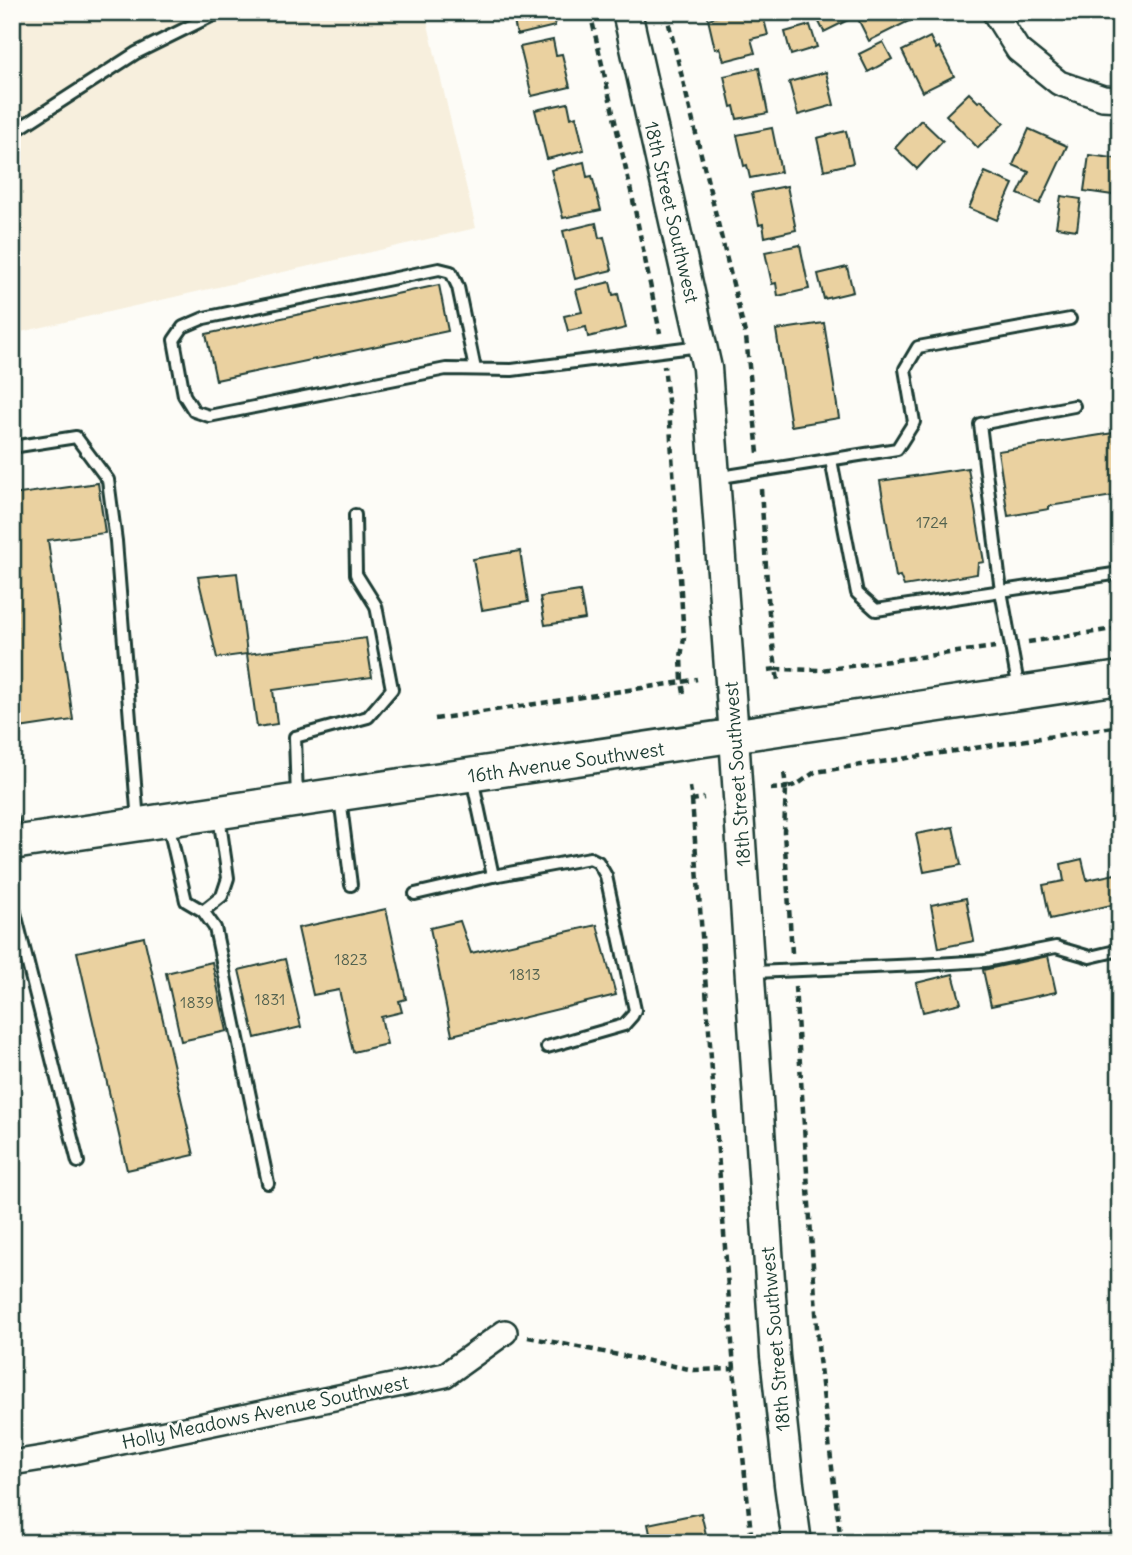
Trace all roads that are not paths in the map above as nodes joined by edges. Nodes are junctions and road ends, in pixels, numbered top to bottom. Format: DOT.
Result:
graph roads {
  1 [pos="225,12"];
  2 [pos="627,12"];
  3 [pos="994,12"];
  4 [pos="1120,99"];
  5 [pos="12,134"];
  6 [pos="1070,319"];
  7 [pos="702,346"];
  8 [pos="475,369"];
  9 [pos="1074,406"];
  10 [pos="12,447"];
  11 [pos="831,460"];
  12 [pos="715,478"];
  13 [pos="355,515"];
  14 [pos="1120,573"];
  15 [pos="1001,591"];
  16 [pos="1120,678"];
  17 [pos="1020,693"];
  18 [pos="734,736"];
  19 [pos="471,776"];
  20 [pos="340,795"];
  21 [pos="297,802"];
  22 [pos="219,813"];
  23 [pos="153,823"];
  24 [pos="14,835"];
  25 [pos="494,876"];
  26 [pos="351,885"];
  27 [pos="415,894"];
  28 [pos="12,901"];
  29 [pos="204,911"];
  30 [pos="18,946"];
  31 [pos="1120,950"];
  32 [pos="750,972"];
  33 [pos="547,1047"];
  34 [pos="78,1162"];
  35 [pos="268,1183"];
  36 [pos="505,1332"];
  37 [pos="12,1463"];
  38 [pos="797,1543"];
  1 -- 5 [label="lane"];
  2 -- 7 [label="street, 18th Street Southwest"];
  3 -- 4 [label="street"];
  6 -- 11 [label="lane"];
  7 -- 8 [label="lane"];
  7 -- 12 [label="street, 18th Street Southwest"];
  8 -- 8 [label="lane"];
  9 -- 15 [label="lane"];
  10 -- 23 [label="lane"];
  11 -- 12 [label="lane"];
  11 -- 15 [label="lane"];
  12 -- 18 [label="street, 18th Street Southwest"];
  13 -- 21 [label="lane"];
  14 -- 15 [label="lane"];
  15 -- 17 [label="lane"];
  16 -- 17 [label="main road, 16th Avenue Southwest"];
  17 -- 18 [label="main road, 16th Avenue Southwest"];
  18 -- 19 [label="main road, 16th Avenue Southwest"];
  18 -- 32 [label="street, 18th Street Southwest"];
  19 -- 20 [label="main road, 16th Avenue Southwest"];
  19 -- 25 [label="lane"];
  20 -- 21 [label="main road, 16th Avenue Southwest"];
  20 -- 26 [label="lane"];
  21 -- 22 [label="main road, 16th Avenue Southwest"];
  22 -- 23 [label="main road, 16th Avenue Southwest"];
  22 -- 29 [label="lane"];
  23 -- 24 [label="main road, 16th Avenue Southwest"];
  23 -- 29 [label="lane"];
  25 -- 27 [label="lane"];
  25 -- 33 [label="lane"];
  28 -- 30 [label="lane"];
  29 -- 35 [label="lane"];
  30 -- 34 [label="lane"];
  31 -- 32 [label="lane"];
  32 -- 38 [label="street, 18th Street Southwest"];
  36 -- 37 [label="street, Holly Meadows Avenue Southwest"];
}
